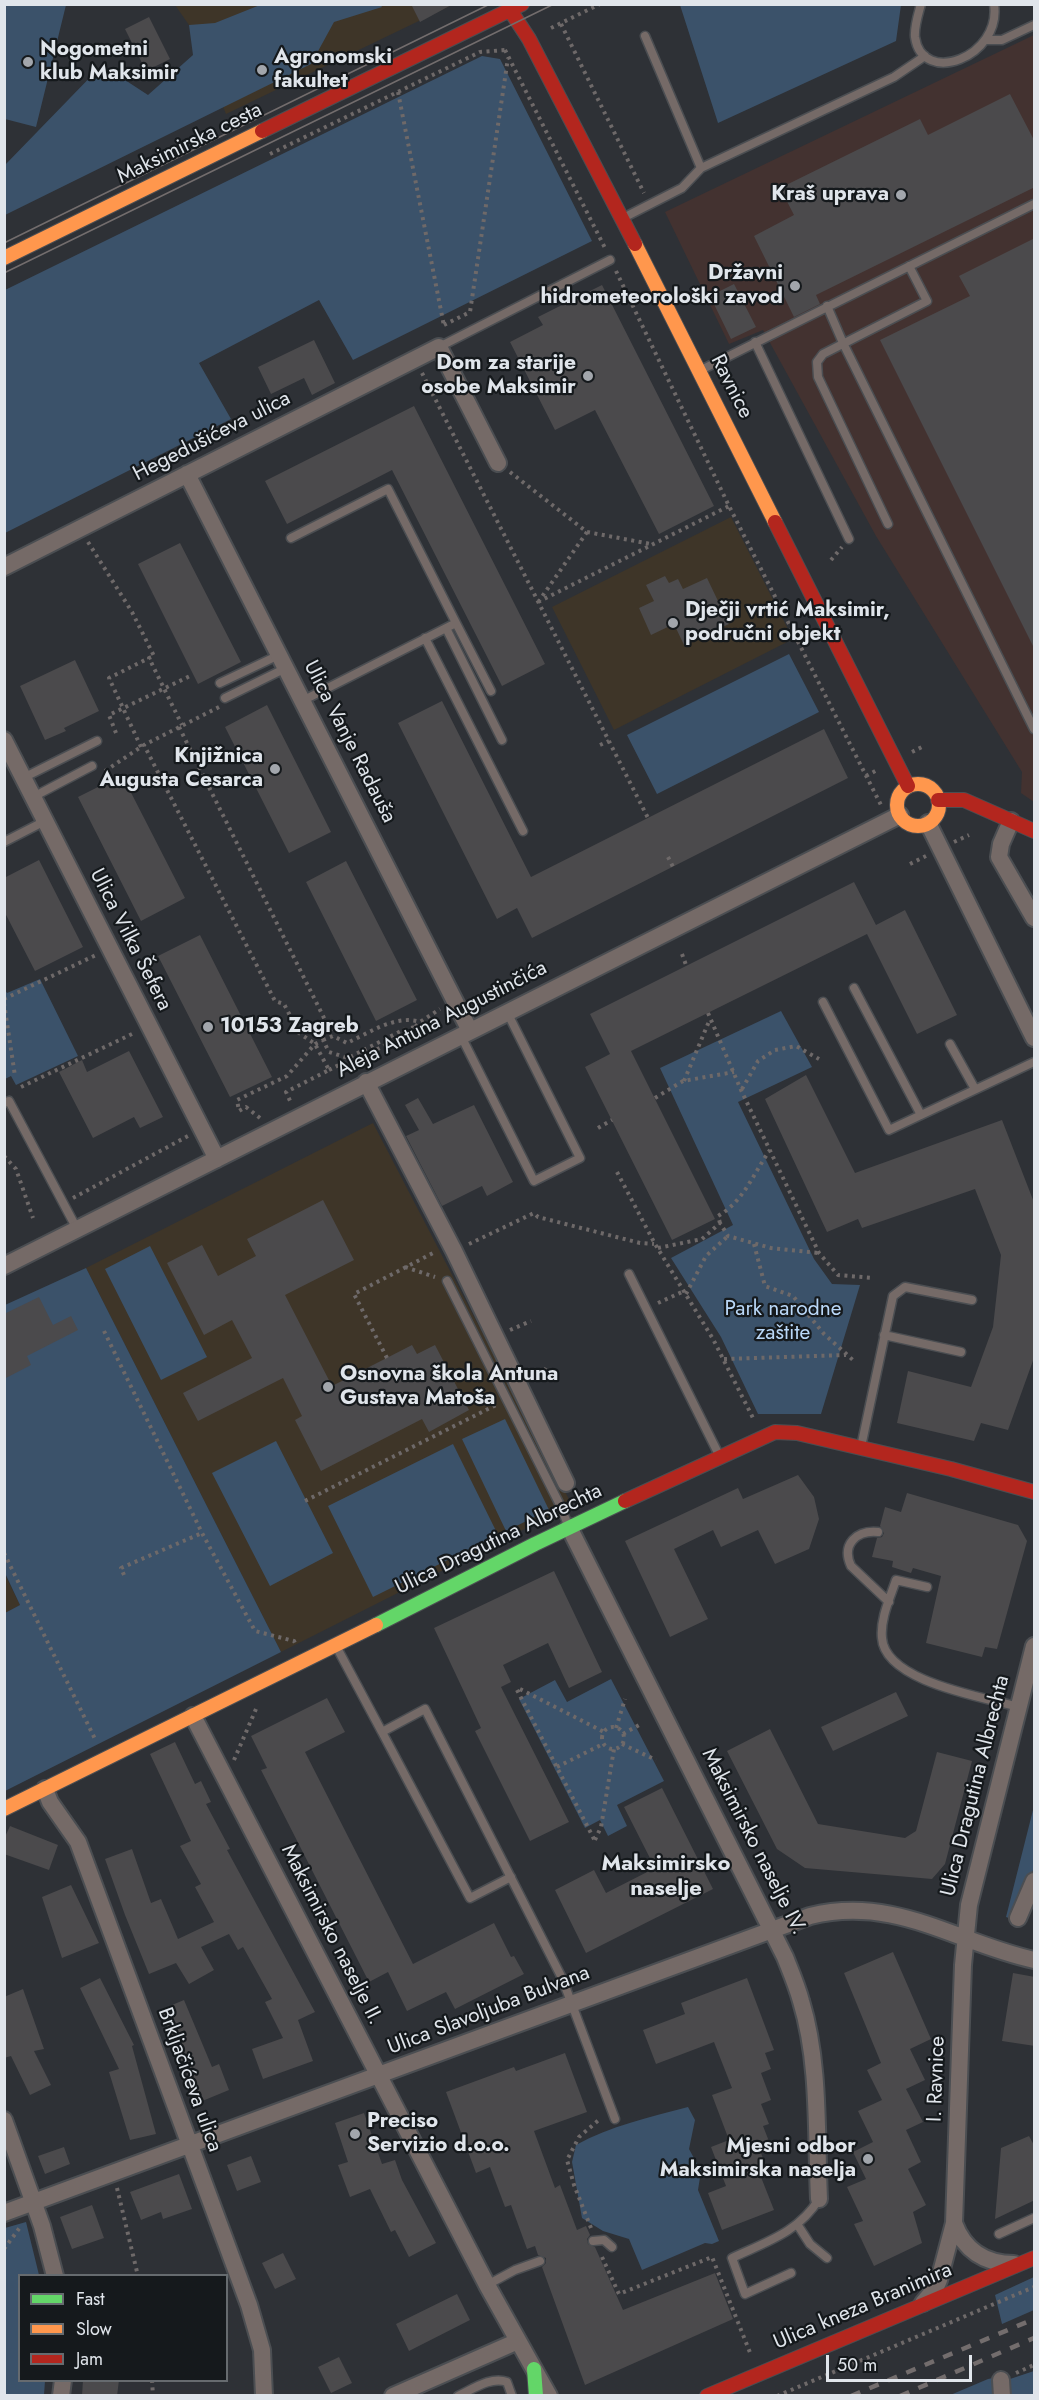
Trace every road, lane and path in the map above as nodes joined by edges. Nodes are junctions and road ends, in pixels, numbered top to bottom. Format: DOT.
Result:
graph roads {
  1 [pos="600,4"];
  2 [pos="921,4"];
  3 [pos="513,6"];
  4 [pos="997,6"];
  5 [pos="561,24"];
  6 [pos="1035,25"];
  7 [pos="551,28"];
  8 [pos="645,36"];
  9 [pos="987,40"];
  10 [pos="480,52"];
  11 [pos="925,56"];
  12 [pos="508,58"];
  13 [pos="398,92"];
  14 [pos="701,168"];
  15 [pos="1035,204"];
  16 [pos="650,205"];
  17 [pos="622,218"];
  18 [pos="4,258"];
  19 [pos="610,260"];
  20 [pos="909,266"];
  21 [pos="622,285"];
  22 [pos="827,306"];
  23 [pos="444,325"];
  24 [pos="755,342"];
  25 [pos="843,344"];
  26 [pos="439,347"];
  27 [pos="415,359"];
  28 [pos="699,371"];
  29 [pos="498,463"];
  30 [pos="187,474"];
  31 [pos="729,506"];
  32 [pos="888,524"];
  33 [pos="587,532"];
  34 [pos="291,538"];
  35 [pos="849,539"];
  36 [pos="87,540"];
  37 [pos="652,544"];
  38 [pos="4,567"];
  39 [pos="538,602"];
  40 [pos="456,623"];
  41 [pos="446,628"];
  42 [pos="425,638"];
  43 [pos="149,658"];
  44 [pos="283,662"];
  45 [pos="190,676"];
  46 [pos="220,683"];
  47 [pos="164,689"];
  48 [pos="490,691"];
  49 [pos="302,700"];
  50 [pos="226,701"];
  51 [pos="123,709"];
  52 [pos="180,726"];
  53 [pos="1035,729"];
  54 [pos="117,733"];
  55 [pos="4,740"];
  56 [pos="502,740"];
  57 [pos="97,741"];
  58 [pos="609,741"];
  59 [pos="600,745"];
  60 [pos="143,746"];
  61 [pos="92,766"];
  62 [pos="99,775"];
  63 [pos="23,778"];
  64 [pos="908,786"];
  65 [pos="33,797"];
  66 [pos="938,800"];
  67 [pos="882,808"];
  68 [pos="900,815"];
  69 [pos="648,818"];
  70 [pos="45,821"];
  71 [pos="1011,821"];
  72 [pos="928,823"];
  73 [pos="523,831"];
  74 [pos="1035,831"];
  75 [pos="4,842"];
  76 [pos="668,856"];
  77 [pos="673,867"];
  78 [pos="1035,918"];
  79 [pos="98,954"];
  80 [pos="682,954"];
  81 [pos="686,965"];
  82 [pos="854,988"];
  83 [pos="4,1001"];
  84 [pos="823,1002"];
  85 [pos="440,1009"];
  86 [pos="507,1012"];
  87 [pos="420,1022"];
  88 [pos="415,1027"];
  89 [pos="136,1032"];
  90 [pos="465,1034"];
  91 [pos="333,1036"];
  92 [pos="1035,1038"];
  93 [pos="323,1040"];
  94 [pos="315,1044"];
  95 [pos="950,1044"];
  96 [pos="819,1059"];
  97 [pos="1035,1062"];
  98 [pos="329,1070"];
  99 [pos="734,1072"];
  100 [pos="15,1076"];
  101 [pos="683,1081"];
  102 [pos="366,1082"];
  103 [pos="21,1088"];
  104 [pos="975,1089"];
  105 [pos="741,1090"];
  106 [pos="655,1098"];
  107 [pos="4,1103"];
  108 [pos="291,1104"];
  109 [pos="269,1113"];
  110 [pos="921,1115"];
  111 [pos="612,1120"];
  112 [pos="598,1128"];
  113 [pos="191,1135"];
  114 [pos="770,1150"];
  115 [pos="4,1156"];
  116 [pos="217,1159"];
  117 [pos="617,1172"];
  118 [pos="73,1198"];
  119 [pos="33,1218"];
  120 [pos="720,1223"];
  121 [pos="77,1229"];
  122 [pos="728,1236"];
  123 [pos="754,1244"];
  124 [pos="656,1246"];
  125 [pos="452,1248"];
  126 [pos="819,1253"];
  127 [pos="4,1266"];
  128 [pos="405,1267"];
  129 [pos="629,1274"];
  130 [pos="873,1278"];
  131 [pos="447,1281"];
  132 [pos="685,1292"];
  133 [pos="972,1300"];
  134 [pos="647,1308"];
  135 [pos="104,1331"];
  136 [pos="885,1335"];
  137 [pos="961,1353"];
  138 [pos="847,1355"];
  139 [pos="387,1359"];
  140 [pos="724,1359"];
  141 [pos="854,1361"];
  142 [pos="507,1399"];
  143 [pos="756,1424"];
  144 [pos="861,1448"];
  145 [pos="719,1455"];
  146 [pos="566,1482"];
  147 [pos="1035,1492"];
  148 [pos="305,1501"];
  149 [pos="569,1527"];
  150 [pos="878,1532"];
  151 [pos="202,1533"];
  152 [pos="4,1552"];
  153 [pos="124,1575"];
  154 [pos="927,1587"];
  155 [pos="889,1602"];
  156 [pos="336,1646"];
  157 [pos="1035,1647"];
  158 [pos="299,1651"];
  159 [pos="625,1699"];
  160 [pos="260,1700"];
  161 [pos="1019,1707"];
  162 [pos="193,1716"];
  163 [pos="639,1725"];
  164 [pos="616,1728"];
  165 [pos="382,1732"];
  166 [pos="604,1732"];
  167 [pos="623,1734"];
  168 [pos="603,1744"];
  169 [pos="622,1744"];
  170 [pos="100,1749"];
  171 [pos="614,1749"];
  172 [pos="656,1760"];
  173 [pos="232,1763"];
  174 [pos="558,1767"];
  175 [pos="45,1789"];
  176 [pos="4,1809"];
  177 [pos="511,1877"];
  178 [pos="1035,1881"];
  179 [pos="1018,1918"];
  180 [pos="772,1930"];
  181 [pos="965,1937"];
  182 [pos="1035,1960"];
  183 [pos="572,2003"];
  184 [pos="379,2076"];
  185 [pos="612,2109"];
  186 [pos="615,2119"];
  187 [pos="4,2120"];
  188 [pos="189,2146"];
  189 [pos="116,2184"];
  190 [pos="819,2199"];
  191 [pos="34,2202"];
  192 [pos="4,2213"];
  193 [pos="26,2218"];
  194 [pos="1035,2218"];
  195 [pos="954,2223"];
  196 [pos="797,2224"];
  197 [pos="999,2234"];
  198 [pos="593,2238"];
  199 [pos="612,2247"];
  200 [pos="4,2249"];
  201 [pos="600,2251"];
  202 [pos="827,2258"];
  203 [pos="1028,2260"];
  204 [pos="540,2261"];
  205 [pos="791,2273"];
  206 [pos="54,2274"];
  207 [pos="138,2274"];
  208 [pos="487,2285"];
  209 [pos="1035,2287"];
  210 [pos="920,2306"];
  211 [pos="518,2341"];
  212 [pos="751,2356"];
  213 [pos="534,2369"];
  214 [pos="400,2394"];
  215 [pos="264,2396"];
  216 [pos="458,2396"];
  217 [pos="512,2396"];
  218 [pos="536,2396"];
  219 [pos="549,2396"];
  220 [pos="707,2396"];
  221 [pos="777,2396"];
  1 -- 5 [label="path"];
  2 -- 11 [label="lane"];
  3 -- 17 [label="street, Ravnice"];
  3 -- 18 [label="street, Maksimirska cesta"];
  4 -- 9 [label="lane"];
  5 -- 7 [label="path"];
  5 -- 16 [label="path"];
  6 -- 9 [label="lane"];
  8 -- 14 [label="lane"];
  9 -- 11 [label="lane"];
  10 -- 12 [label="path"];
  11 -- 14 [label="lane"];
  12 -- 19 [label="path"];
  12 -- 23 [label="path"];
  13 -- 23 [label="path"];
  14 -- 16 [label="lane"];
  15 -- 20 [label="lane"];
  16 -- 17 [label="lane"];
  17 -- 28 [label="street, Ravnice"];
  19 -- 26 [label="lane"];
  20 -- 22 [label="lane"];
  20 -- 25 [label="lane"];
  21 -- 31 [label="path"];
  22 -- 24 [label="lane"];
  22 -- 25 [label="lane"];
  23 -- 26 [label="path"];
  24 -- 28 [label="lane"];
  24 -- 35 [label="lane"];
  25 -- 32 [label="lane"];
  25 -- 53 [label="lane"];
  26 -- 27 [label="street, Hegedušićeva ulica"];
  26 -- 29 [label="street"];
  27 -- 30 [label="street, Hegedušićeva ulica"];
  27 -- 39 [label="path"];
  28 -- 64 [label="street, Ravnice"];
  29 -- 33 [label="path"];
  30 -- 38 [label="street, Hegedušićeva ulica"];
  30 -- 44 [label="street, Ulica Vanje Radauša"];
  31 -- 37 [label="path"];
  31 -- 67 [label="path"];
  33 -- 37 [label="path"];
  33 -- 39 [label="path"];
  34 -- 40 [label="lane"];
  36 -- 43 [label="path"];
  37 -- 39 [label="path"];
  39 -- 58 [label="path"];
  40 -- 41 [label="lane"];
  40 -- 48 [label="lane"];
  41 -- 42 [label="lane"];
  41 -- 56 [label="lane"];
  42 -- 49 [label="lane"];
  42 -- 73 [label="lane"];
  43 -- 47 [label="path"];
  43 -- 51 [label="path"];
  44 -- 46 [label="lane"];
  44 -- 49 [label="street, Ulica Vanje Radauša"];
  44 -- 50 [label="lane"];
  45 -- 47 [label="path"];
  47 -- 51 [label="path"];
  47 -- 52 [label="path"];
  49 -- 90 [label="street, Ulica Vanje Radauša"];
  50 -- 52 [label="path"];
  51 -- 54 [label="path"];
  51 -- 60 [label="path"];
  52 -- 60 [label="path"];
  52 -- 91 [label="path"];
  55 -- 63 [label="street, Ulica Vilka Šefera"];
  57 -- 63 [label="lane"];
  58 -- 59 [label="path"];
  58 -- 69 [label="path"];
  60 -- 62 [label="path"];
  60 -- 94 [label="path"];
  61 -- 65 [label="lane"];
  63 -- 65 [label="street, Ulica Vilka Šefera"];
  64 -- 66 [label="street"];
  64 -- 68 [label="street"];
  65 -- 70 [label="street, Ulica Vilka Šefera"];
  66 -- 71 [label="street"];
  66 -- 72 [label="street"];
  68 -- 72 [label="street"];
  68 -- 86 [label="street, Aleja Antuna Augustinčića"];
  70 -- 75 [label="lane"];
  70 -- 116 [label="street, Ulica Vilka Šefera"];
  71 -- 74 [label="street"];
  71 -- 78 [label="street"];
  72 -- 92 [label="street"];
  76 -- 77 [label="path"];
  79 -- 83 [label="path"];
  80 -- 81 [label="path"];
  82 -- 110 [label="lane"];
  83 -- 100 [label="path"];
  84 -- 110 [label="lane"];
  85 -- 87 [label="path"];
  86 -- 90 [label="street, Aleja Antuna Augustinčića"];
  86 -- 90 [label="lane"];
  87 -- 88 [label="path"];
  87 -- 91 [label="path"];
  88 -- 93 [label="path"];
  88 -- 98 [label="path"];
  89 -- 103 [label="path"];
  90 -- 102 [label="street, Aleja Antuna Augustinčića"];
  91 -- 93 [label="path"];
  93 -- 94 [label="path"];
  94 -- 98 [label="path"];
  94 -- 109 [label="path"];
  95 -- 104 [label="lane"];
  96 -- 105 [label="path"];
  97 -- 104 [label="lane"];
  98 -- 108 [label="path"];
  99 -- 101 [label="path"];
  99 -- 101 [label="path"];
  99 -- 105 [label="path"];
  101 -- 106 [label="path"];
  102 -- 116 [label="street, Aleja Antuna Augustinčića"];
  102 -- 125 [label="street"];
  104 -- 110 [label="lane"];
  105 -- 114 [label="path"];
  107 -- 121 [label="lane"];
  111 -- 112 [label="path"];
  113 -- 118 [label="path"];
  114 -- 120 [label="path"];
  114 -- 126 [label="path"];
  115 -- 119 [label="path"];
  116 -- 121 [label="street, Aleja Antuna Augustinčića"];
  117 -- 124 [label="path"];
  120 -- 122 [label="path"];
  120 -- 124 [label="path"];
  121 -- 127 [label="street, Aleja Antuna Augustinčića"];
  122 -- 123 [label="path"];
  122 -- 132 [label="path"];
  123 -- 126 [label="path"];
  123 -- 138 [label="path"];
  124 -- 125 [label="path"];
  124 -- 132 [label="path"];
  125 -- 128 [label="path"];
  125 -- 146 [label="street"];
  126 -- 130 [label="path"];
  128 -- 131 [label="path"];
  128 -- 139 [label="path"];
  129 -- 134 [label="lane"];
  131 -- 142 [label="lane"];
  132 -- 134 [label="path"];
  132 -- 140 [label="path"];
  133 -- 136 [label="lane"];
  134 -- 145 [label="lane"];
  135 -- 151 [label="path"];
  136 -- 137 [label="lane"];
  136 -- 144 [label="lane"];
  138 -- 140 [label="path"];
  138 -- 141 [label="path"];
  140 -- 143 [label="path"];
  142 -- 148 [label="path"];
  142 -- 149 [label="lane"];
  144 -- 145 [label="street, Ulica Dragutina Albrechta"];
  144 -- 147 [label="street, Ulica Dragutina Albrechta"];
  145 -- 149 [label="street, Ulica Dragutina Albrechta"];
  149 -- 156 [label="street, Ulica Dragutina Albrechta"];
  149 -- 180 [label="street, Maksimirsko naselje IV."];
  150 -- 155 [label="lane"];
  151 -- 153 [label="path"];
  151 -- 158 [label="path"];
  152 -- 170 [label="path"];
  154 -- 155 [label="lane"];
  155 -- 161 [label="lane"];
  156 -- 162 [label="street, Ulica Dragutina Albrechta"];
  156 -- 165 [label="lane"];
  157 -- 161 [label="street, Ulica Dragutina Albrechta"];
  159 -- 164 [label="path"];
  160 -- 173 [label="path"];
  161 -- 181 [label="street, Ulica Dragutina Albrechta"];
  162 -- 175 [label="street, Ulica Dragutina Albrechta"];
  162 -- 184 [label="street, Maksimirsko naselje II."];
  163 -- 167 [label="path"];
  164 -- 166 [label="path"];
  164 -- 167 [label="path"];
  165 -- 177 [label="lane"];
  165 -- 177 [label="lane"];
  166 -- 168 [label="path"];
  166 -- 174 [label="path"];
  167 -- 169 [label="path"];
  168 -- 171 [label="path"];
  168 -- 174 [label="path"];
  169 -- 171 [label="path"];
  169 -- 172 [label="path"];
  171 -- 174 [label="path"];
  175 -- 176 [label="street, Ulica Dragutina Albrechta"];
  175 -- 188 [label="street, Brkljačićeva ulica"];
  177 -- 183 [label="lane"];
  178 -- 179 [label="street"];
  180 -- 181 [label="street, Ulica Slavoljuba Bulvana"];
  180 -- 183 [label="street, Ulica Slavoljuba Bulvana"];
  180 -- 190 [label="street, Maksimirsko naselje IV."];
  181 -- 182 [label="street, Ulica Slavoljuba Bulvana"];
  181 -- 195 [label="street, I. Ravnice"];
  183 -- 184 [label="street, Ulica Slavoljuba Bulvana"];
  183 -- 185 [label="lane"];
  184 -- 188 [label="street, Ulica Slavoljuba Bulvana"];
  184 -- 208 [label="street, Maksimirsko naselje II."];
  185 -- 186 [label="lane"];
  185 -- 198 [label="path"];
  187 -- 191 [label="street"];
  188 -- 191 [label="street, Ulica Slavoljuba Bulvana"];
  188 -- 215 [label="street, Brkljačićeva ulica"];
  189 -- 207 [label="path"];
  190 -- 196 [label="lane"];
  191 -- 192 [label="street, Ulica Slavoljuba Bulvana"];
  191 -- 206 [label="street"];
  193 -- 200 [label="path"];
  194 -- 197 [label="lane"];
  195 -- 203 [label="street"];
  195 -- 210 [label="street, I. Ravnice"];
  196 -- 202 [label="lane"];
  196 -- 205 [label="lane"];
  198 -- 199 [label="lane"];
  201 -- 212 [label="path"];
  203 -- 210 [label="street, Ulica kneza Branimira"];
  204 -- 208 [label="lane"];
  208 -- 211 [label="street, Maksimirsko naselje II."];
  209 -- 221 [label="path"];
  210 -- 220 [label="street, Ulica kneza Branimira"];
  211 -- 213 [label="street, Maksimirsko naselje II."];
  211 -- 214 [label="street"];
  213 -- 218 [label="street"];
  213 -- 219 [label="street, Maksimirsko naselje II."];
  216 -- 217 [label="lane"];
}
